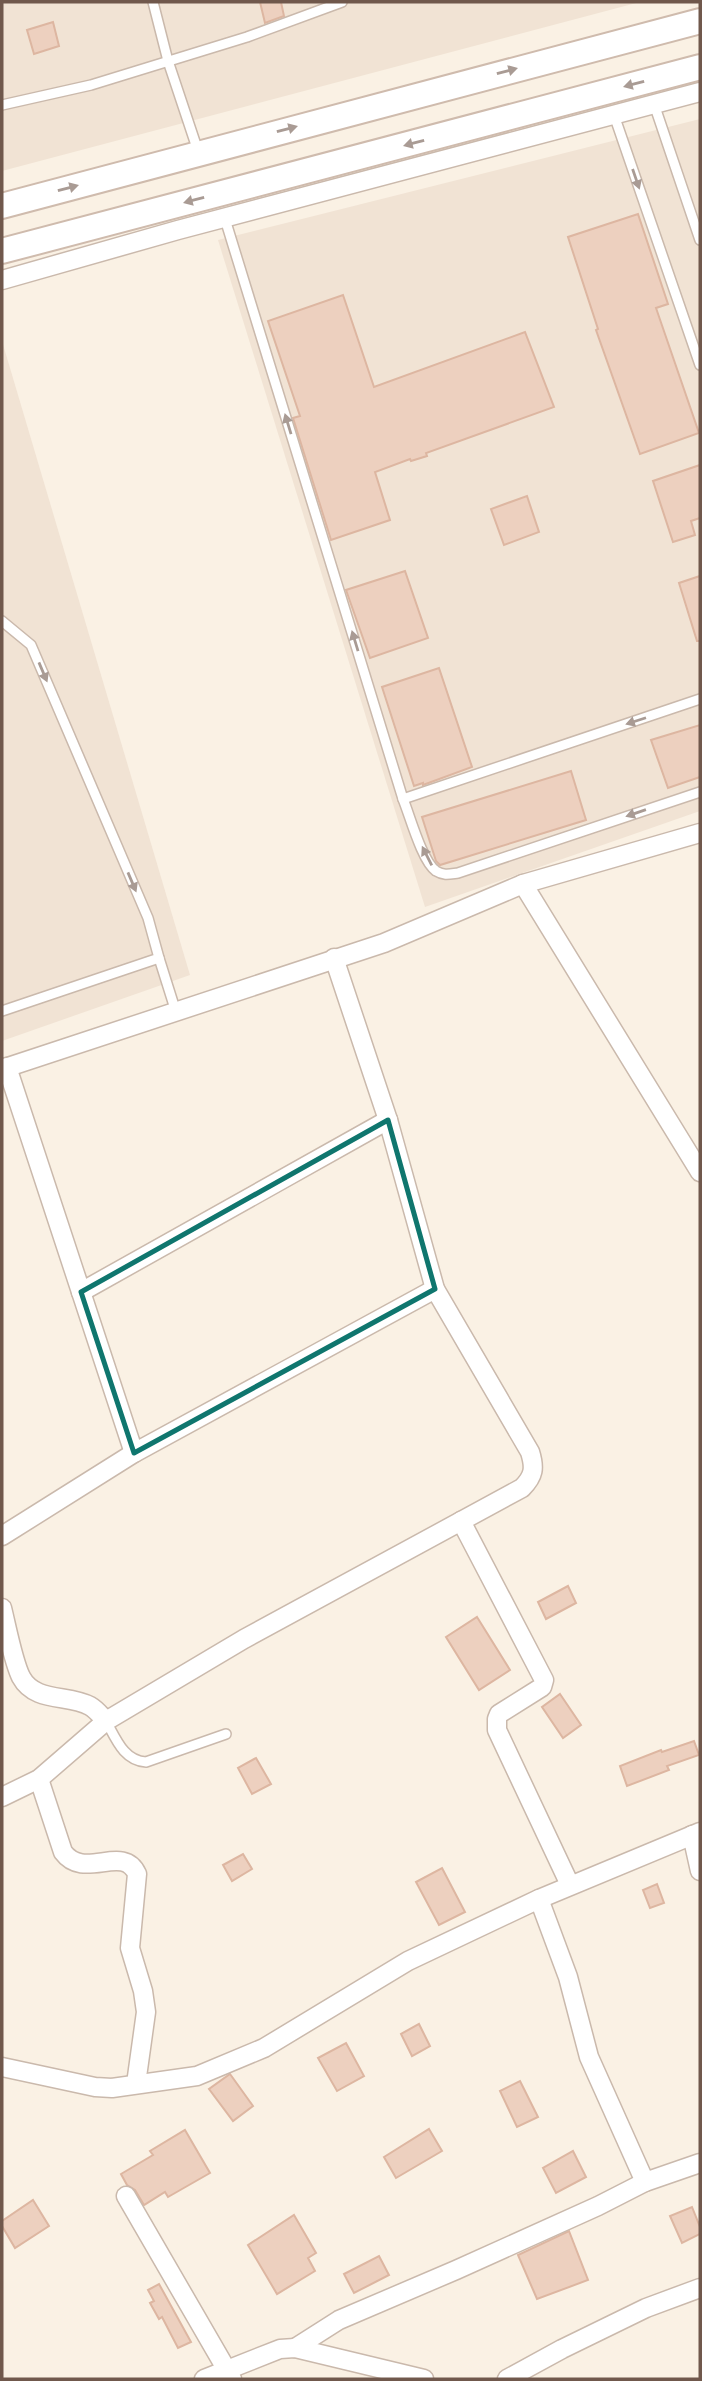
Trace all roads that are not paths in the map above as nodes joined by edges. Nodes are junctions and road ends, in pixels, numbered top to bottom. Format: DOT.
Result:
graph roads {
  1 [pos="153,2"];
  2 [pos="342,2"];
  3 [pos="700,21"];
  4 [pos="168,61"];
  5 [pos="700,67"];
  6 [pos="700,92"];
  7 [pos="654,104"];
  8 [pos="2,105"];
  9 [pos="614,115"];
  10 [pos="199,153"];
  11 [pos="2,206"];
  12 [pos="225,219"];
  13 [pos="700,240"];
  14 [pos="2,251"];
  15 [pos="2,280"];
  16 [pos="700,365"];
  17 [pos="2,621"];
  18 [pos="700,699"];
  19 [pos="700,792"];
  20 [pos="403,799"];
  21 [pos="700,833"];
  22 [pos="523,884"];
  23 [pos="159,958"];
  24 [pos="334,958"];
  25 [pos="2,1011"];
  26 [pos="176,1012"];
  27 [pos="5,1068"];
  28 [pos="388,1120"];
  29 [pos="700,1172"];
  30 [pos="435,1289"];
  31 [pos="81,1292"];
  32 [pos="134,1453"];
  33 [pos="461,1521"];
  34 [pos="2,1536"];
  35 [pos="2,1608"];
  36 [pos="106,1721"];
  37 [pos="226,1734"];
  38 [pos="40,1779"];
  39 [pos="2,1797"];
  40 [pos="696,1833"];
  41 [pos="700,1871"];
  42 [pos="570,1885"];
  43 [pos="539,1899"];
  44 [pos="2,2067"];
  45 [pos="136,2084"];
  46 [pos="700,2164"];
  47 [pos="645,2182"];
  48 [pos="126,2196"];
  49 [pos="700,2288"];
  50 [pos="295,2348"];
  51 [pos="230,2374"];
  52 [pos="204,2379"];
  53 [pos="424,2379"];
  54 [pos="507,2379"];
  1 -- 4 [label="lane"];
  2 -- 4 [label="lane"];
  10 -- 3 [label="street, one-way"];
  4 -- 8 [label="lane"];
  4 -- 10 [label="lane"];
  5 -- 14 [label="street, one-way"];
  6 -- 7 [label="street"];
  7 -- 9 [label="street"];
  7 -- 13 [label="lane"];
  9 -- 12 [label="street"];
  9 -- 16 [label="lane, one-way"];
  11 -- 10 [label="street, one-way"];
  12 -- 15 [label="street"];
  20 -- 12 [label="lane, one-way"];
  17 -- 23 [label="lane, one-way"];
  18 -- 20 [label="lane, one-way"];
  19 -- 20 [label="lane, one-way"];
  21 -- 22 [label="street"];
  22 -- 24 [label="street"];
  22 -- 29 [label="street"];
  23 -- 25 [label="lane"];
  23 -- 26 [label="lane"];
  24 -- 26 [label="street"];
  24 -- 28 [label="street"];
  26 -- 27 [label="street"];
  27 -- 31 [label="street"];
  28 -- 30 [label="street"];
  28 -- 31 [label="street"];
  30 -- 32 [label="street"];
  30 -- 33 [label="street"];
  31 -- 32 [label="street"];
  32 -- 34 [label="street"];
  33 -- 36 [label="street"];
  33 -- 42 [label="street"];
  35 -- 36 [label="street"];
  36 -- 37 [label="lane"];
  36 -- 38 [label="street"];
  38 -- 39 [label="street"];
  38 -- 45 [label="street"];
  40 -- 41 [label="street"];
  40 -- 42 [label="street"];
  42 -- 43 [label="street"];
  43 -- 45 [label="street"];
  43 -- 47 [label="street"];
  44 -- 45 [label="street"];
  46 -- 47 [label="street"];
  47 -- 50 [label="street"];
  48 -- 51 [label="street"];
  49 -- 54 [label="street"];
  50 -- 51 [label="street"];
  50 -- 53 [label="street"];
  51 -- 52 [label="street"];
}
